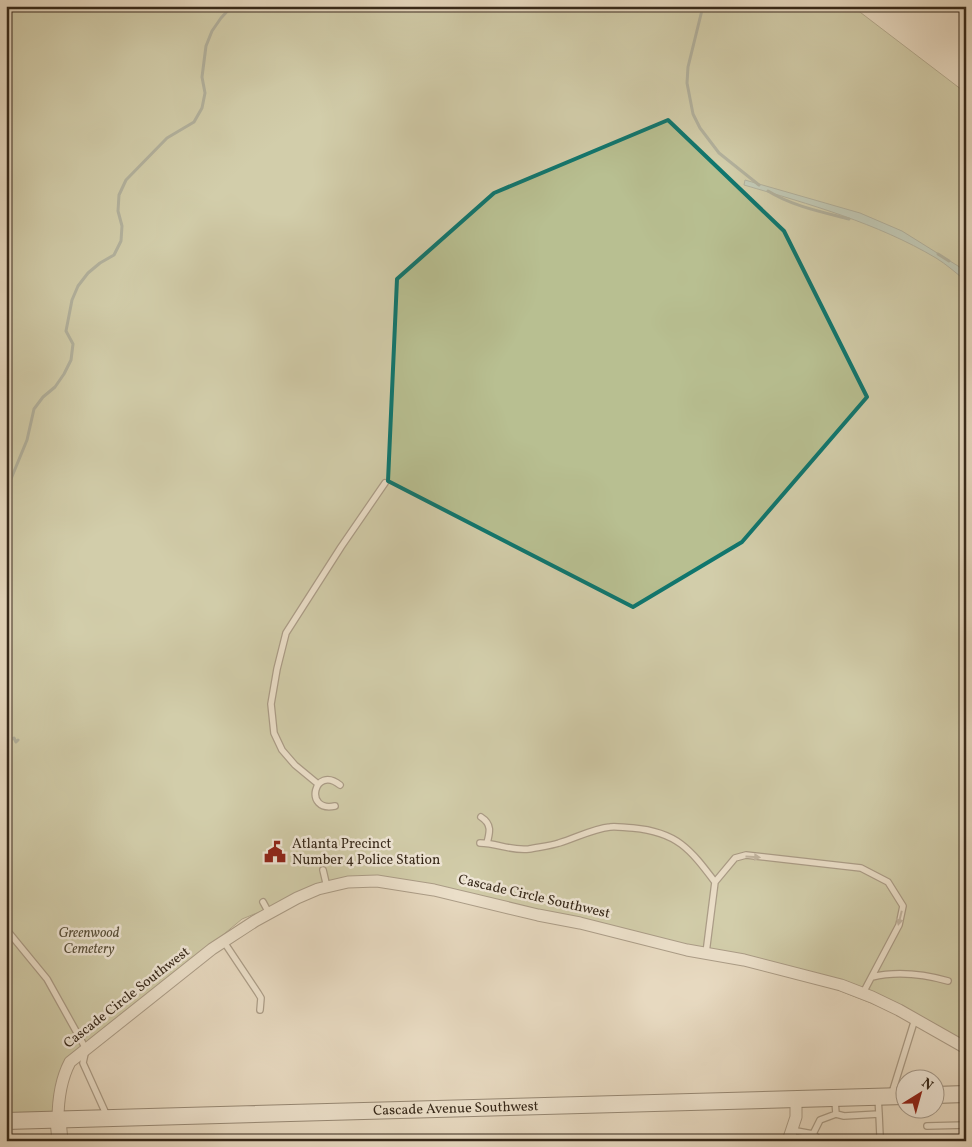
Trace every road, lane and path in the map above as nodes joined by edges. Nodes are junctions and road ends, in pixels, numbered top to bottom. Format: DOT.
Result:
graph roads {
  1 [pos="385,483"];
  2 [pos="318,784"];
  3 [pos="340,784"];
  4 [pos="335,806"];
  5 [pos="481,818"];
  6 [pos="480,843"];
  7 [pos="487,843"];
  8 [pos="323,870"];
  9 [pos="715,882"];
  10 [pos="327,887"];
  11 [pos="263,902"];
  12 [pos="269,914"];
  13 [pos="6,929"];
  14 [pos="224,942"];
  15 [pos="706,953"];
  16 [pos="872,977"];
  17 [pos="948,980"];
  18 [pos="863,993"];
  19 [pos="260,1010"];
  20 [pos="915,1019"];
  21 [pos="966,1048"];
  22 [pos="86,1049"];
  23 [pos="966,1094"];
  24 [pos="944,1095"];
  25 [pos="891,1096"];
  26 [pos="835,1098"];
  27 [pos="796,1099"];
  28 [pos="836,1114"];
  29 [pos="879,1114"];
  30 [pos="108,1118"];
  31 [pos="58,1120"];
  32 [pos="6,1121"];
  33 [pos="966,1125"];
  34 [pos="927,1126"];
  35 [pos="814,1134"];
  36 [pos="789,1136"];
  37 [pos="880,1136"];
  38 [pos="60,1141"];
  39 [pos="821,1141"];
  1 -- 2 [label="lane"];
  2 -- 3 [label="lane"];
  2 -- 4 [label="lane"];
  5 -- 7 [label="lane"];
  6 -- 7 [label="lane"];
  7 -- 9 [label="lane"];
  8 -- 10 [label="lane"];
  9 -- 15 [label="lane"];
  9 -- 16 [label="lane, one-way"];
  10 -- 12 [label="street, Cascade Circle Southwest"];
  10 -- 15 [label="street, Cascade Circle Southwest"];
  11 -- 12 [label="lane"];
  12 -- 14 [label="street, Cascade Circle Southwest"];
  13 -- 22 [label="lane"];
  14 -- 19 [label="lane"];
  14 -- 22 [label="street, Cascade Circle Southwest"];
  15 -- 18 [label="street, Cascade Circle Southwest"];
  16 -- 17 [label="lane"];
  16 -- 18 [label="lane"];
  18 -- 20 [label="street, Cascade Circle Southwest"];
  20 -- 21 [label="street, Cascade Circle Southwest"];
  20 -- 25 [label="lane"];
  22 -- 30 [label="lane"];
  22 -- 31 [label="street, Cascade Circle Southwest"];
  23 -- 24 [label="main road"];
  25 -- 26 [label="main road, Cascade Avenue Southwest"];
  25 -- 29 [label="lane"];
  26 -- 27 [label="main road, Cascade Avenue Southwest"];
  26 -- 28 [label="lane"];
  27 -- 30 [label="main road, Cascade Avenue Southwest"];
  27 -- 36 [label="street"];
  28 -- 29 [label="lane"];
  28 -- 35 [label="lane"];
  29 -- 37 [label="lane"];
  30 -- 31 [label="main road, Cascade Avenue Southwest"];
  31 -- 32 [label="main road, Cascade Avenue Southwest"];
  31 -- 38 [label="street"];
  33 -- 34 [label="lane"];
  35 -- 36 [label="lane"];
  35 -- 39 [label="lane"];
}
